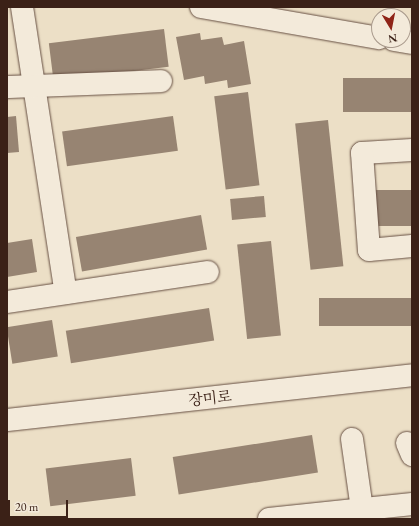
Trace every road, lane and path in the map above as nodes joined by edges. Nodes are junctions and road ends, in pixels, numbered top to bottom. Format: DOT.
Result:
graph roads {
  1 [pos="22,7"];
  2 [pos="201,7"];
  3 [pos="371,37"];
  4 [pos="161,81"];
  5 [pos="34,86"];
  6 [pos="7,87"];
  7 [pos="412,150"];
  8 [pos="412,246"];
  9 [pos="208,272"];
  10 [pos="66,293"];
  11 [pos="7,302"];
  12 [pos="412,375"];
  13 [pos="7,420"];
  14 [pos="352,439"];
  15 [pos="412,504"];
  16 [pos="362,509"];
  17 [pos="269,519"];
  1 -- 5 [label="street"];
  2 -- 3 [label="street"];
  4 -- 5 [label="street"];
  5 -- 6 [label="street"];
  5 -- 10 [label="street"];
  7 -- 8 [label="street"];
  9 -- 10 [label="street"];
  10 -- 11 [label="street"];
  12 -- 13 [label="street, 장미로"];
  14 -- 16 [label="street"];
  15 -- 16 [label="street"];
  16 -- 17 [label="street"];
}
